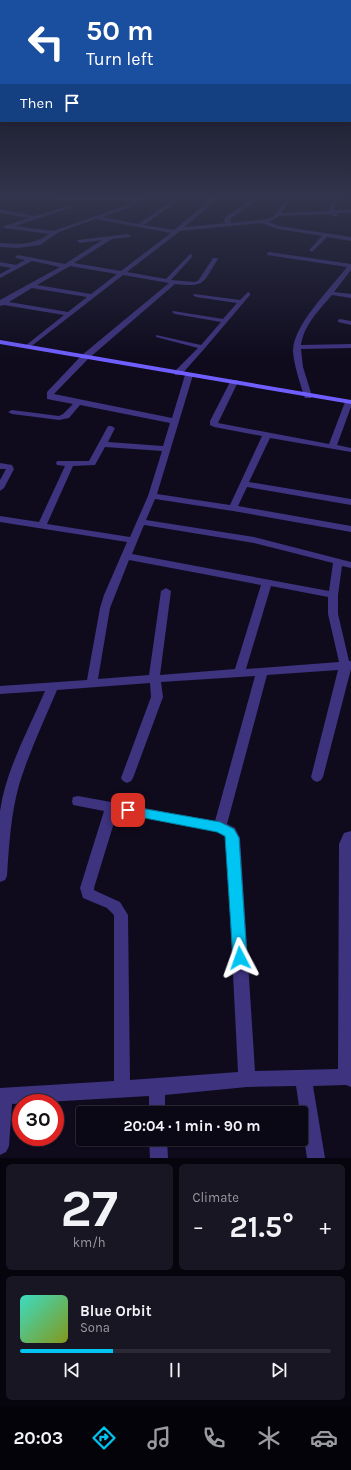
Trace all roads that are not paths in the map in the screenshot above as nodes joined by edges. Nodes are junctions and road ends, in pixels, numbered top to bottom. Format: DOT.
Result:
graph roads {
  1 [pos="91,250"];
  2 [pos="151,250"];
  3 [pos="269,254"];
  4 [pos="190,256"];
  5 [pos="18,257"];
  6 [pos="32,259"];
  7 [pos="215,259"];
  8 [pos="0,264"];
  9 [pos="67,265"];
  10 [pos="351,266"];
  11 [pos="18,267"];
  12 [pos="122,273"];
  13 [pos="0,276"];
  14 [pos="167,281"];
  15 [pos="174,282"];
  16 [pos="31,286"];
  17 [pos="330,293"];
  18 [pos="248,294"];
  19 [pos="196,295"];
  20 [pos="93,296"];
  21 [pos="351,296"];
  22 [pos="241,302"];
  23 [pos="1,303"];
  24 [pos="175,312"];
  25 [pos="69,314"];
  26 [pos="225,321"];
  27 [pos="340,321"];
  28 [pos="351,322"];
  29 [pos="158,336"];
  30 [pos="0,342"];
  31 [pos="351,346"];
  32 [pos="27,347"];
  33 [pos="203,347"];
  34 [pos="297,347"];
  35 [pos="85,357"];
  36 [pos="178,372"];
  37 [pos="189,375"];
  38 [pos="234,382"];
  39 [pos="308,396"];
  40 [pos="350,402"];
  41 [pos="78,403"];
  42 [pos="12,412"];
  43 [pos="174,421"];
  44 [pos="111,428"];
  45 [pos="267,435"];
  46 [pos="103,444"];
  47 [pos="332,447"];
  48 [pos="167,449"];
  49 [pos="351,450"];
  50 [pos="60,463"];
  51 [pos="70,464"];
  52 [pos="0,466"];
  53 [pos="244,484"];
  54 [pos="0,488"];
  55 [pos="152,496"];
  56 [pos="351,502"];
  57 [pos="233,508"];
  58 [pos="0,519"];
  59 [pos="141,522"];
  60 [pos="42,525"];
  61 [pos="351,529"];
  62 [pos="133,540"];
  63 [pos="125,556"];
  64 [pos="338,562"];
  65 [pos="351,565"];
  66 [pos="267,582"];
  67 [pos="166,591"];
  68 [pos="333,595"];
  69 [pos="348,666"];
  70 [pos="262,672"];
  71 [pos="239,674"];
  72 [pos="154,678"];
  73 [pos="92,683"];
  74 [pos="53,686"];
  75 [pos="0,690"];
  76 [pos="127,778"];
  77 [pos="317,778"];
  78 [pos="78,801"];
  79 [pos="112,807"];
  80 [pos="220,827"];
  81 [pos="351,836"];
  82 [pos="0,876"];
  83 [pos="303,1078"];
  84 [pos="348,1078"];
  85 [pos="247,1079"];
  86 [pos="156,1088"];
  87 [pos="122,1089"];
  88 [pos="2,1096"];
  89 [pos="157,1106"];
  90 [pos="0,1146"];
  91 [pos="158,1146"];
  92 [pos="159,1158"];
  93 [pos="316,1158"];
  1 -- 9 [label="street"];
  2 -- 12 [label="street"];
  3 -- 10 [label="street"];
  4 -- 14 [label="street"];
  5 -- 6 [label="street"];
  6 -- 9 [label="street"];
  6 -- 11 [label="street"];
  7 -- 15 [label="street"];
  8 -- 11 [label="street"];
  9 -- 12 [label="street"];
  9 -- 16 [label="street"];
  10 -- 17 [label="street"];
  11 -- 13 [label="street"];
  12 -- 14 [label="street"];
  12 -- 20 [label="street"];
  14 -- 15 [label="street"];
  15 -- 35 [label="street"];
  16 -- 20 [label="street"];
  16 -- 23 [label="street"];
  17 -- 21 [label="street"];
  17 -- 34 [label="street"];
  18 -- 22 [label="street"];
  19 -- 22 [label="street"];
  20 -- 25 [label="street"];
  22 -- 26 [label="street"];
  23 -- 25 [label="street"];
  24 -- 26 [label="street"];
  25 -- 32 [label="street"];
  26 -- 33 [label="street"];
  27 -- 28 [label="street"];
  29 -- 33 [label="street"];
  30 -- 32 [label="main road"];
  31 -- 34 [label="street"];
  32 -- 35 [label="main road"];
  33 -- 36 [label="street"];
  34 -- 39 [label="street"];
  35 -- 36 [label="main road"];
  35 -- 41 [label="street"];
  36 -- 37 [label="main road"];
  37 -- 38 [label="main road"];
  37 -- 43 [label="street"];
  38 -- 39 [label="main road"];
  38 -- 45 [label="street"];
  39 -- 40 [label="main road"];
  40 -- 47 [label="street"];
  41 -- 42 [label="street"];
  41 -- 43 [label="street"];
  43 -- 48 [label="street"];
  44 -- 46 [label="street"];
  45 -- 47 [label="street"];
  45 -- 53 [label="street"];
  46 -- 48 [label="street"];
  46 -- 51 [label="street"];
  47 -- 49 [label="street"];
  48 -- 55 [label="street"];
  50 -- 51 [label="street"];
  51 -- 60 [label="street"];
  52 -- 54 [label="street"];
  53 -- 56 [label="street"];
  53 -- 57 [label="street"];
  55 -- 57 [label="street"];
  55 -- 59 [label="street"];
  57 -- 61 [label="street"];
  58 -- 60 [label="street"];
  59 -- 62 [label="street"];
  59 -- 64 [label="street"];
  60 -- 62 [label="street"];
  62 -- 63 [label="street"];
  63 -- 66 [label="street"];
  63 -- 73 [label="street"];
  64 -- 65 [label="street"];
  64 -- 68 [label="street"];
  66 -- 68 [label="street"];
  66 -- 71 [label="street"];
  67 -- 72 [label="street"];
  68 -- 69 [label="street"];
  69 -- 70 [label="street"];
  69 -- 77 [label="street"];
  70 -- 71 [label="street"];
  70 -- 80 [label="street"];
  71 -- 72 [label="street"];
  72 -- 73 [label="street"];
  72 -- 76 [label="street"];
  73 -- 74 [label="street"];
  74 -- 75 [label="street"];
  74 -- 82 [label="street"];
  78 -- 79 [label="street"];
  79 -- 80 [label="street"];
  79 -- 87 [label="street"];
  80 -- 85 [label="street"];
  81 -- 84 [label="street"];
  83 -- 84 [label="street"];
  83 -- 85 [label="street"];
  83 -- 93 [label="street"];
  85 -- 86 [label="street"];
  86 -- 87 [label="street"];
  86 -- 89 [label="street"];
  87 -- 88 [label="street"];
  88 -- 90 [label="street"];
  91 -- 92 [label="street"];
}
